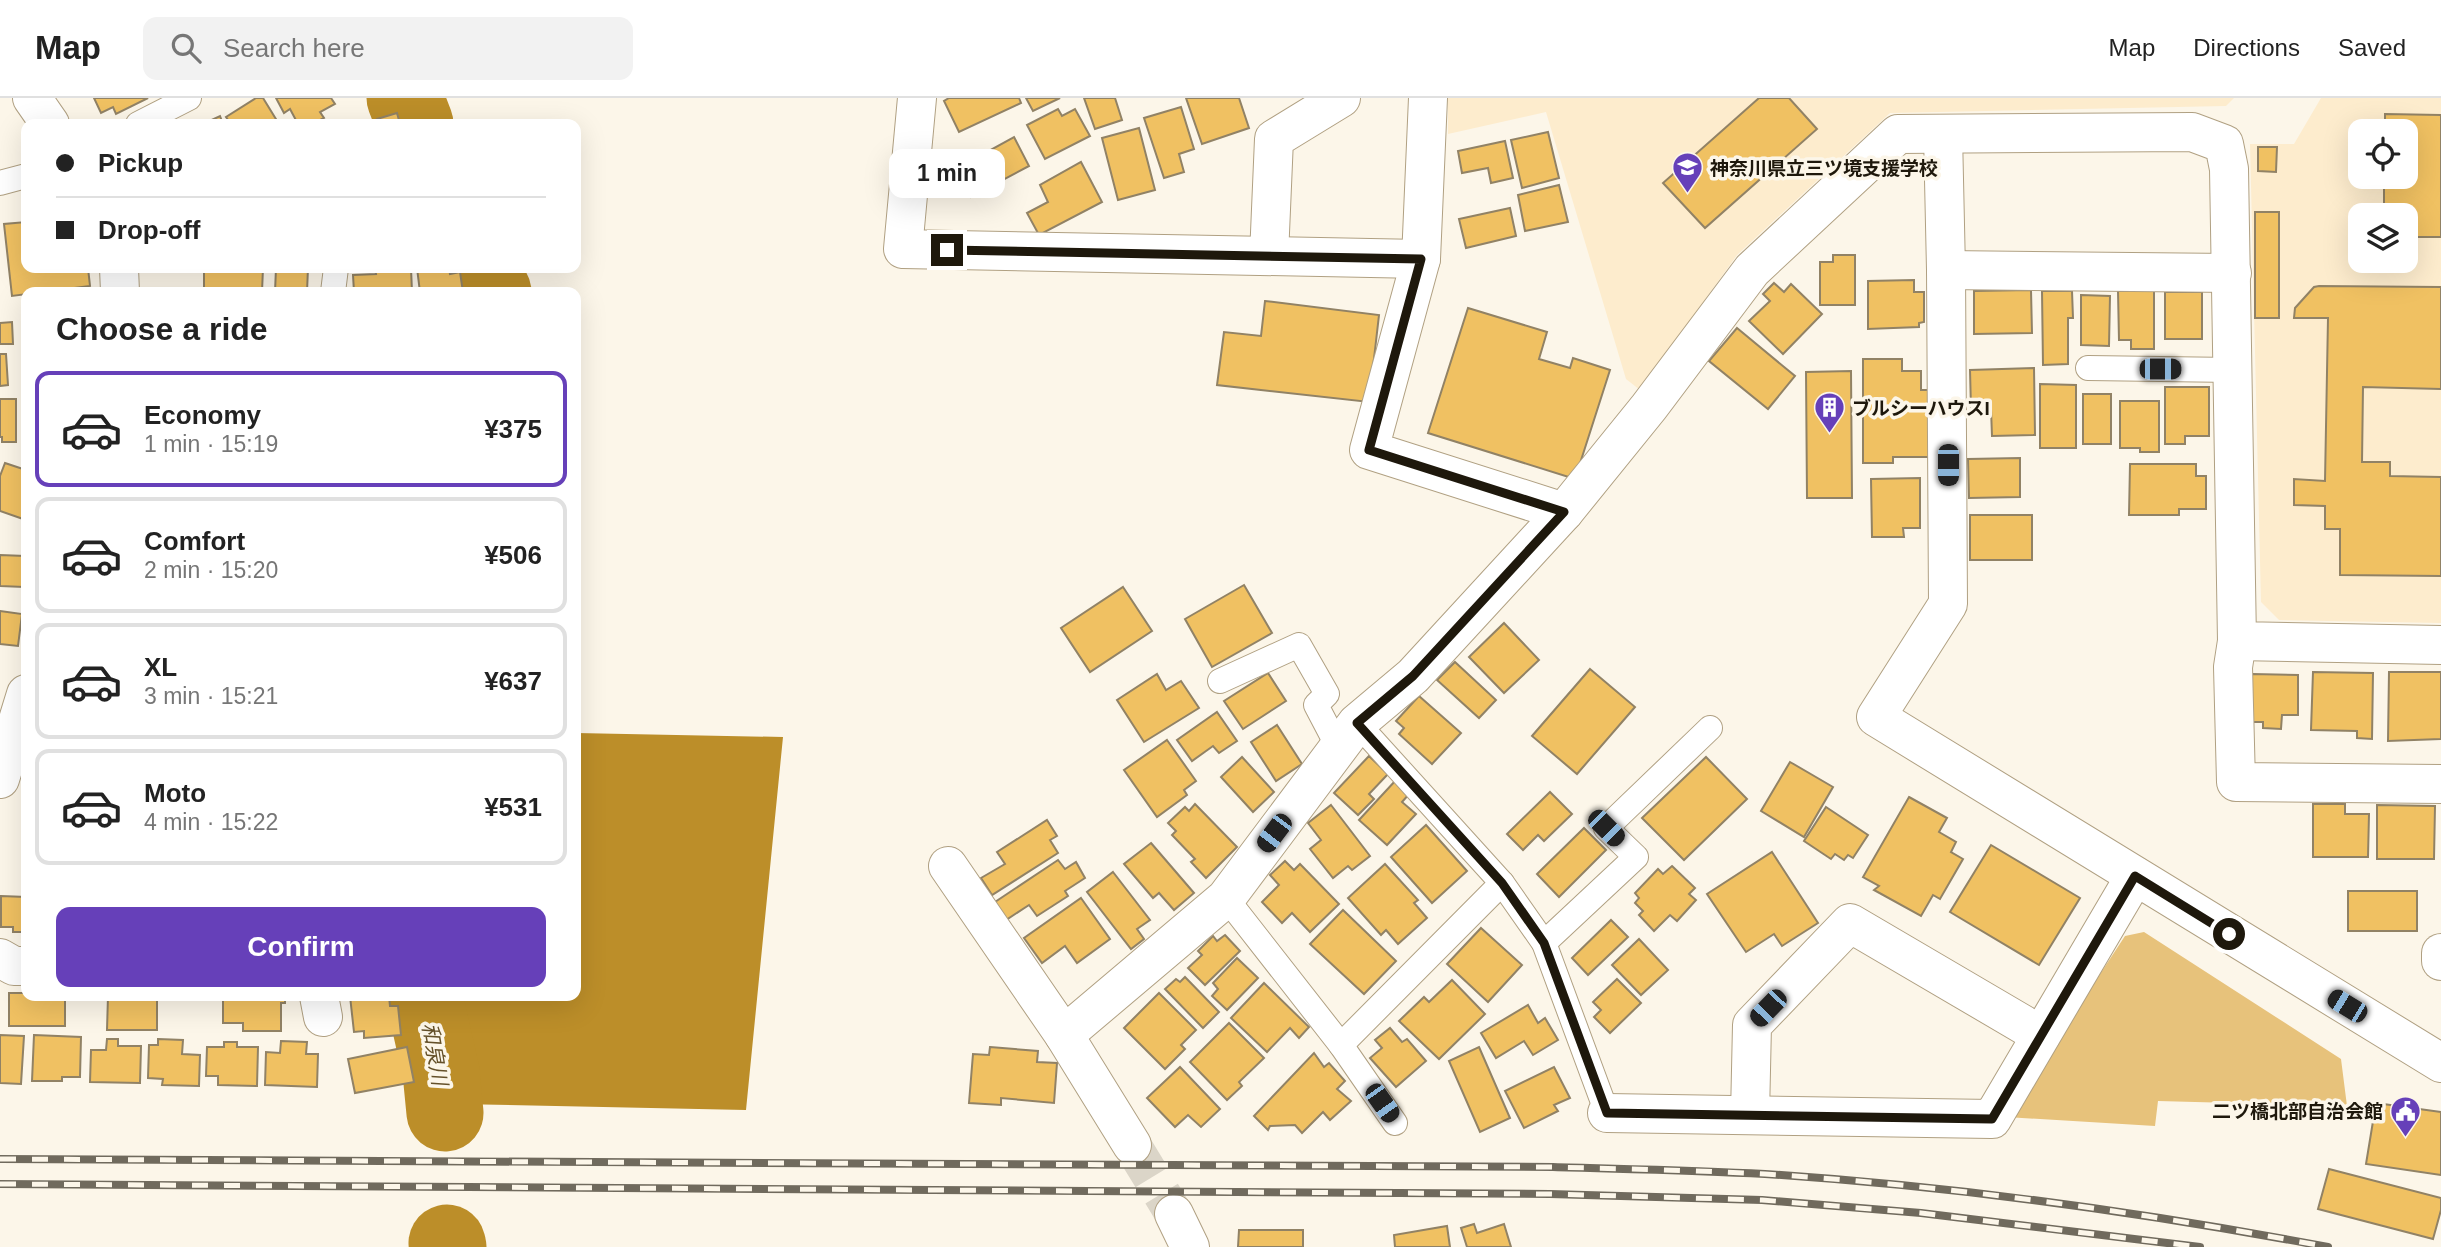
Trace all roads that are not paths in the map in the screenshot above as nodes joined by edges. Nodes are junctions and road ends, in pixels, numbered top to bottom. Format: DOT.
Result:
graph roads {
  1 [pos="32,98"];
  2 [pos="189,98"];
  3 [pos="917,98"];
  4 [pos="1341,98"];
  5 [pos="1428,98"];
  6 [pos="47,119"];
  7 [pos="148,119"];
  8 [pos="1943,134"];
  9 [pos="21,177"];
  10 [pos="0,183"];
  11 [pos="1269,256"];
  12 [pos="1421,259"];
  13 [pos="1946,270"];
  14 [pos="2232,273"];
  15 [pos="2088,368"];
  16 [pos="2233,370"];
  17 [pos="1564,512"];
  18 [pos="2238,641"];
  19 [pos="2441,645"];
  20 [pos="1220,681"];
  21 [pos="21,710"];
  22 [pos="1710,728"];
  23 [pos="1348,735"];
  24 [pos="0,779"];
  25 [pos="2441,784"];
  26 [pos="948,866"];
  27 [pos="2135,876"];
  28 [pos="1502,883"];
  29 [pos="1226,898"];
  30 [pos="1544,943"];
  31 [pos="2441,953"];
  32 [pos="0,958"];
  33 [pos="2441,961"];
  34 [pos="21,966"];
  35 [pos="1063,1035"];
  36 [pos="2041,1035"];
  37 [pos="1341,1045"];
  38 [pos="2441,1063"];
  39 [pos="1607,1113"];
  40 [pos="1750,1115"];
  41 [pos="1395,1123"];
  42 [pos="1132,1145"];
  1 -- 6 [label="street"];
  2 -- 7 [label="lane"];
  3 -- 11 [label="street"];
  4 -- 11 [label="street"];
  5 -- 12 [label="street"];
  8 -- 13 [label="street"];
  8 -- 14 [label="street"];
  8 -- 17 [label="street"];
  9 -- 10 [label="lane"];
  11 -- 12 [label="street"];
  12 -- 17 [label="street"];
  13 -- 14 [label="street"];
  13 -- 27 [label="street"];
  14 -- 16 [label="street"];
  15 -- 16 [label="lane"];
  16 -- 18 [label="street"];
  17 -- 23 [label="street"];
  18 -- 19 [label="street"];
  18 -- 25 [label="street"];
  20 -- 23 [label="lane"];
  21 -- 24 [label="street"];
  22 -- 30 [label="lane"];
  23 -- 28 [label="lane"];
  23 -- 29 [label="street"];
  26 -- 35 [label="street"];
  27 -- 36 [label="street"];
  27 -- 38 [label="street"];
  28 -- 30 [label="lane"];
  28 -- 37 [label="lane"];
  29 -- 35 [label="street"];
  29 -- 37 [label="lane"];
  30 -- 39 [label="lane"];
  31 -- 33 [label="street"];
  32 -- 34 [label="street"];
  35 -- 42 [label="street"];
  36 -- 40 [label="street"];
  36 -- 40 [label="street"];
  37 -- 41 [label="lane"];
  39 -- 40 [label="street"];
}
